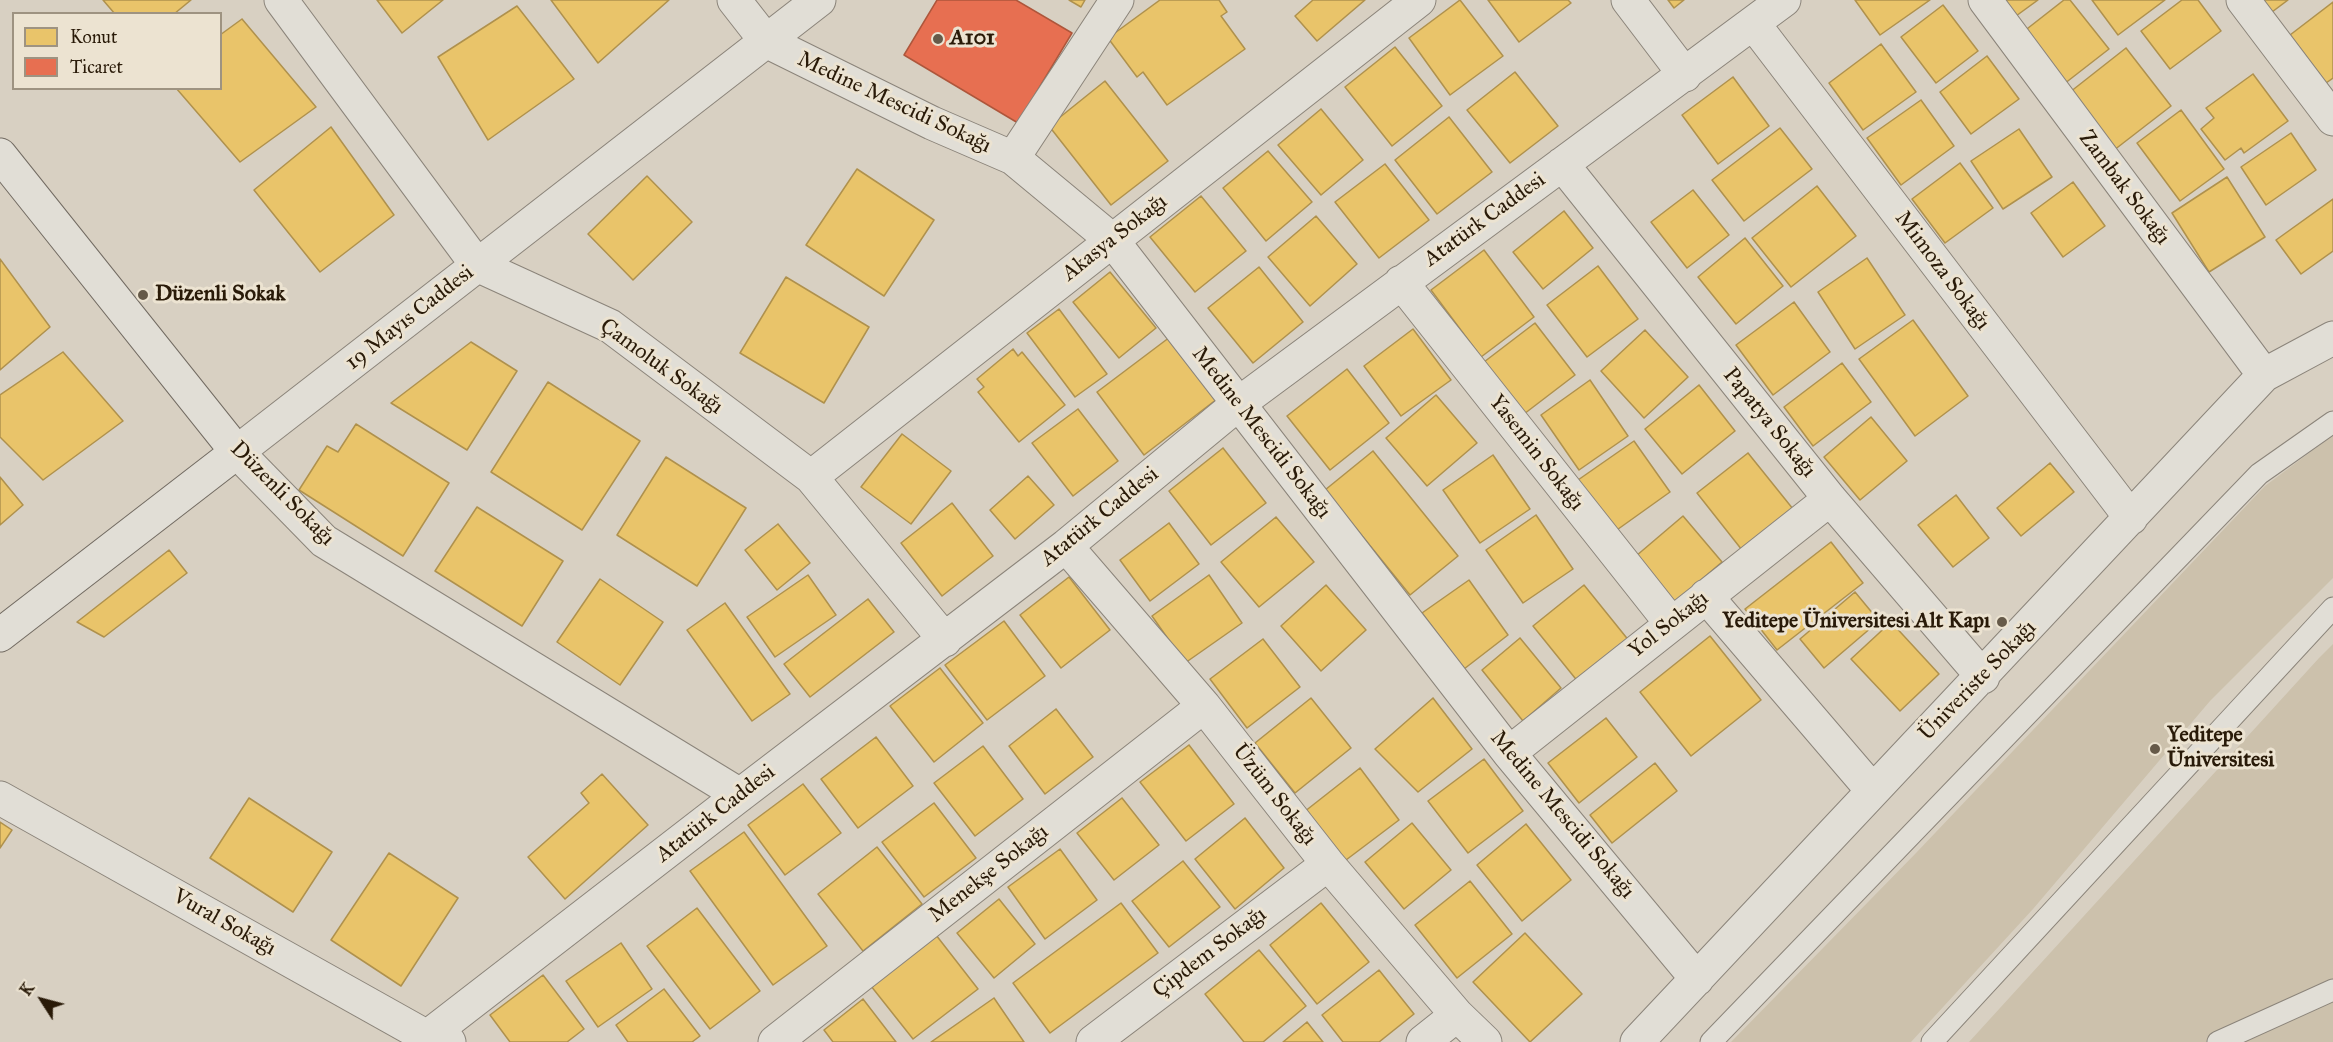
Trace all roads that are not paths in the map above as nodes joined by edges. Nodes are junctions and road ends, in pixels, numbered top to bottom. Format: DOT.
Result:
graph roads {
  1 [pos="281,0"];
  2 [pos="734,0"];
  3 [pos="819,0"];
  4 [pos="1117,0"];
  5 [pos="1419,0"];
  6 [pos="1628,0"];
  7 [pos="1784,0"];
  8 [pos="1985,0"];
  9 [pos="2243,0"];
  10 [pos="1753,23"];
  11 [pos="766,41"];
  12 [pos="1685,75"];
  13 [pos="2333,119"];
  14 [pos="0,155"];
  15 [pos="1013,158"];
  16 [pos="1562,164"];
  17 [pos="1112,240"];
  18 [pos="477,265"];
  19 [pos="1401,282"];
  20 [pos="2333,338"];
  21 [pos="2264,375"];
  22 [pos="1238,404"];
  23 [pos="2333,422"];
  24 [pos="237,452"];
  25 [pos="811,477"];
  26 [pos="1830,499"];
  27 [pos="2131,518"];
  28 [pos="1066,546"];
  29 [pos="1706,596"];
  30 [pos="2333,608"];
  31 [pos="1671,623"];
  32 [pos="0,635"];
  33 [pos="945,640"];
  34 [pos="1983,677"];
  35 [pos="1204,706"];
  36 [pos="1509,753"];
  37 [pos="1873,791"];
  38 [pos="740,795"];
  39 [pos="0,798"];
  40 [pos="1328,864"];
  41 [pos="1698,979"];
  42 [pos="2333,990"];
  43 [pos="1457,1015"];
  44 [pos="434,1040"];
  45 [pos="775,1042"];
  46 [pos="1093,1042"];
  47 [pos="1424,1042"];
  48 [pos="1485,1042"];
  49 [pos="1636,1042"];
  50 [pos="1711,1042"];
  51 [pos="1932,1042"];
  52 [pos="2218,1042"];
  1 -- 18 [label="street, Çamoluk Sokağı"];
  2 -- 11 [label="street, Medine Mescidi Sokağı"];
  3 -- 11 [label="street, 19 Mayıs Caddesi"];
  4 -- 15 [label="street"];
  5 -- 17 [label="street, Akasya Sokağı"];
  6 -- 12 [label="street"];
  7 -- 10 [label="street, Atatürk Caddesi"];
  8 -- 21 [label="street, Zambak Sokağı"];
  9 -- 13 [label="street"];
  10 -- 12 [label="street, Atatürk Caddesi"];
  10 -- 27 [label="street, Mimoza Sokağı"];
  11 -- 15 [label="street, Medine Mescidi Sokağı"];
  11 -- 18 [label="street, 19 Mayıs Caddesi"];
  12 -- 16 [label="street, Atatürk Caddesi"];
  14 -- 24 [label="street, Düzenli Sokağı"];
  15 -- 17 [label="street, Medine Mescidi Sokağı"];
  16 -- 19 [label="street, Atatürk Caddesi"];
  16 -- 26 [label="street, Papatya Sokağı"];
  17 -- 22 [label="street, Medine Mescidi Sokağı"];
  17 -- 25 [label="street, Akasya Sokağı"];
  18 -- 24 [label="street, 19 Mayıs Caddesi"];
  18 -- 25 [label="street, Çamoluk Sokağı"];
  19 -- 22 [label="street, Atatürk Caddesi"];
  19 -- 31 [label="street, Yasemin Sokağı"];
  20 -- 21 [label="street, Üniveriste Sokağı"];
  21 -- 27 [label="street, Üniveriste Sokağı"];
  22 -- 28 [label="street, Atatürk Caddesi"];
  22 -- 36 [label="street, Medine Mescidi Sokağı"];
  23 -- 50 [label="lane"];
  24 -- 32 [label="street, 19 Mayıs Caddesi"];
  24 -- 38 [label="street, Düzenli Sokağı"];
  25 -- 33 [label="street, Çamoluk Sokağı"];
  26 -- 29 [label="street, Yol Sokağı"];
  26 -- 34 [label="street, Papatya Sokağı"];
  27 -- 34 [label="street, Üniveriste Sokağı"];
  28 -- 33 [label="street, Atatürk Caddesi"];
  28 -- 35 [label="street, Üzüm Sokağı"];
  29 -- 31 [label="street, Yol Sokağı"];
  29 -- 37 [label="street"];
  30 -- 51 [label="lane"];
  31 -- 36 [label="street, Yol Sokağı"];
  33 -- 38 [label="street, Atatürk Caddesi"];
  34 -- 37 [label="street, Üniveriste Sokağı"];
  35 -- 40 [label="street, Üzüm Sokağı"];
  35 -- 45 [label="street, Menekşe Sokağı"];
  36 -- 41 [label="street, Medine Mescidi Sokağı"];
  37 -- 41 [label="street, Üniveriste Sokağı"];
  38 -- 44 [label="street, Atatürk Caddesi"];
  39 -- 44 [label="street, Vural Sokağı"];
  40 -- 43 [label="street, Üzüm Sokağı"];
  40 -- 46 [label="street, Çipdem Sokağı"];
  41 -- 49 [label="street, Üniveriste Sokağı"];
  42 -- 52 [label="lane"];
  43 -- 47 [label="street"];
  43 -- 48 [label="street, Üzüm Sokağı"];
}
